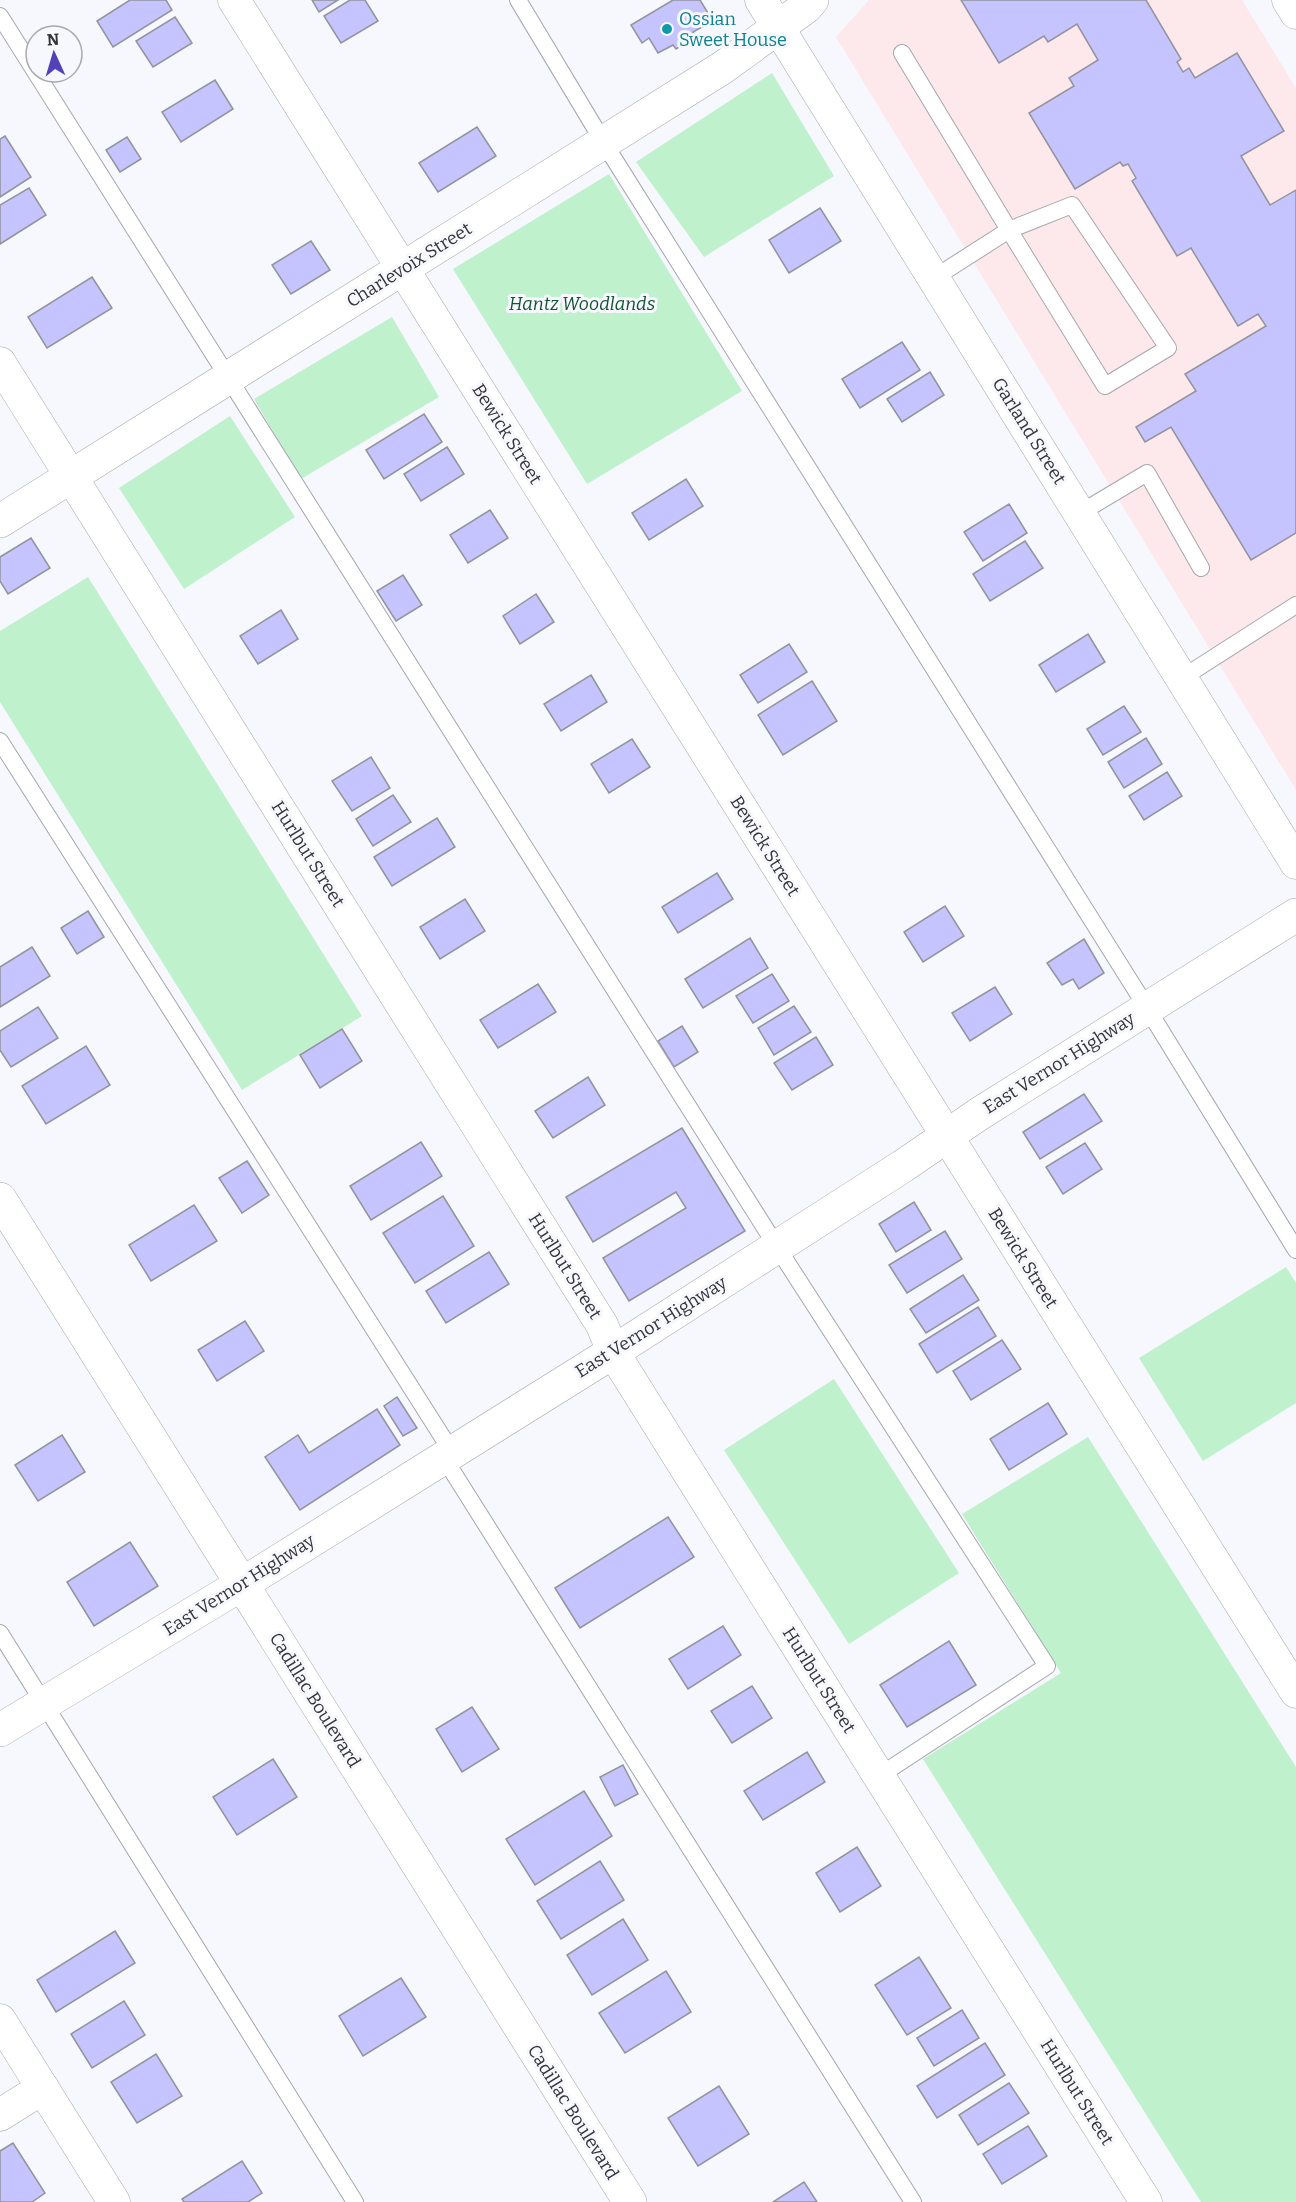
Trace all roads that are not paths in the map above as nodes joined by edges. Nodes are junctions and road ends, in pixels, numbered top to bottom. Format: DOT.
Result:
graph roads {
  1 [pos="234,0"];
  2 [pos="518,0"];
  3 [pos="761,0"];
  4 [pos="812,0"];
  5 [pos="1288,0"];
  6 [pos="1296,13"];
  7 [pos="0,16"];
  8 [pos="778,27"];
  9 [pos="902,53"];
  10 [pos="604,143"];
  11 [pos="1009,230"];
  12 [pos="403,269"];
  13 [pos="934,278"];
  14 [pos="0,363"];
  15 [pos="228,379"];
  16 [pos="72,476"];
  17 [pos="1080,513"];
  18 [pos="0,522"];
  19 [pos="1201,568"];
  20 [pos="1296,605"];
  21 [pos="1182,678"];
  22 [pos="0,741"];
  23 [pos="1296,863"];
  24 [pos="1296,915"];
  25 [pos="1147,1008"];
  26 [pos="947,1136"];
  27 [pos="5,1217"];
  28 [pos="777,1247"];
  29 [pos="1296,1250"];
  30 [pos="613,1352"];
  31 [pos="448,1455"];
  32 [pos="242,1584"];
  33 [pos="0,1633"];
  34 [pos="1296,1692"];
  35 [pos="45,1703"];
  36 [pos="0,1730"];
  37 [pos="879,1776"];
  38 [pos="0,2020"];
  39 [pos="43,2088"];
  40 [pos="0,2115"];
  41 [pos="114,2202"];
  42 [pos="355,2202"];
  43 [pos="630,2202"];
  44 [pos="913,2202"];
  45 [pos="1146,2202"];
  1 -- 12 [label="street, Bewick Street"];
  2 -- 10 [label="lane"];
  3 -- 8 [label="street, Garland Street"];
  4 -- 8 [label="street, Charlevoix Street"];
  5 -- 6 [label="street"];
  7 -- 15 [label="lane"];
  8 -- 10 [label="street, Charlevoix Street"];
  8 -- 13 [label="street, Garland Street"];
  9 -- 11 [label="lane"];
  10 -- 12 [label="street, Charlevoix Street"];
  10 -- 25 [label="lane"];
  11 -- 11 [label="lane"];
  11 -- 13 [label="lane"];
  12 -- 15 [label="street, Charlevoix Street"];
  12 -- 26 [label="street, Bewick Street"];
  13 -- 17 [label="street, Garland Street"];
  14 -- 16 [label="street, Hurlbut Street"];
  15 -- 16 [label="street, Charlevoix Street"];
  15 -- 28 [label="lane"];
  16 -- 18 [label="street, Charlevoix Street"];
  16 -- 30 [label="street, Hurlbut Street"];
  17 -- 19 [label="lane"];
  17 -- 21 [label="street, Garland Street"];
  20 -- 21 [label="lane"];
  21 -- 23 [label="street, Garland Street"];
  22 -- 31 [label="lane"];
  24 -- 25 [label="street, East Vernor Highway"];
  25 -- 26 [label="street, East Vernor Highway"];
  25 -- 29 [label="lane"];
  26 -- 28 [label="street, East Vernor Highway"];
  26 -- 34 [label="street, Bewick Street"];
  27 -- 32 [label="street, Cadillac Boulevard"];
  28 -- 30 [label="street, East Vernor Highway"];
  28 -- 37 [label="lane"];
  30 -- 31 [label="street, East Vernor Highway"];
  30 -- 37 [label="street, Hurlbut Street"];
  31 -- 32 [label="street, East Vernor Highway"];
  31 -- 44 [label="lane"];
  32 -- 35 [label="street, East Vernor Highway"];
  32 -- 43 [label="street, Cadillac Boulevard"];
  33 -- 35 [label="lane"];
  35 -- 36 [label="street, East Vernor Highway"];
  35 -- 42 [label="lane"];
  37 -- 45 [label="street, Hurlbut Street"];
  38 -- 39 [label="street"];
  39 -- 40 [label="street"];
  39 -- 41 [label="street"];
}
